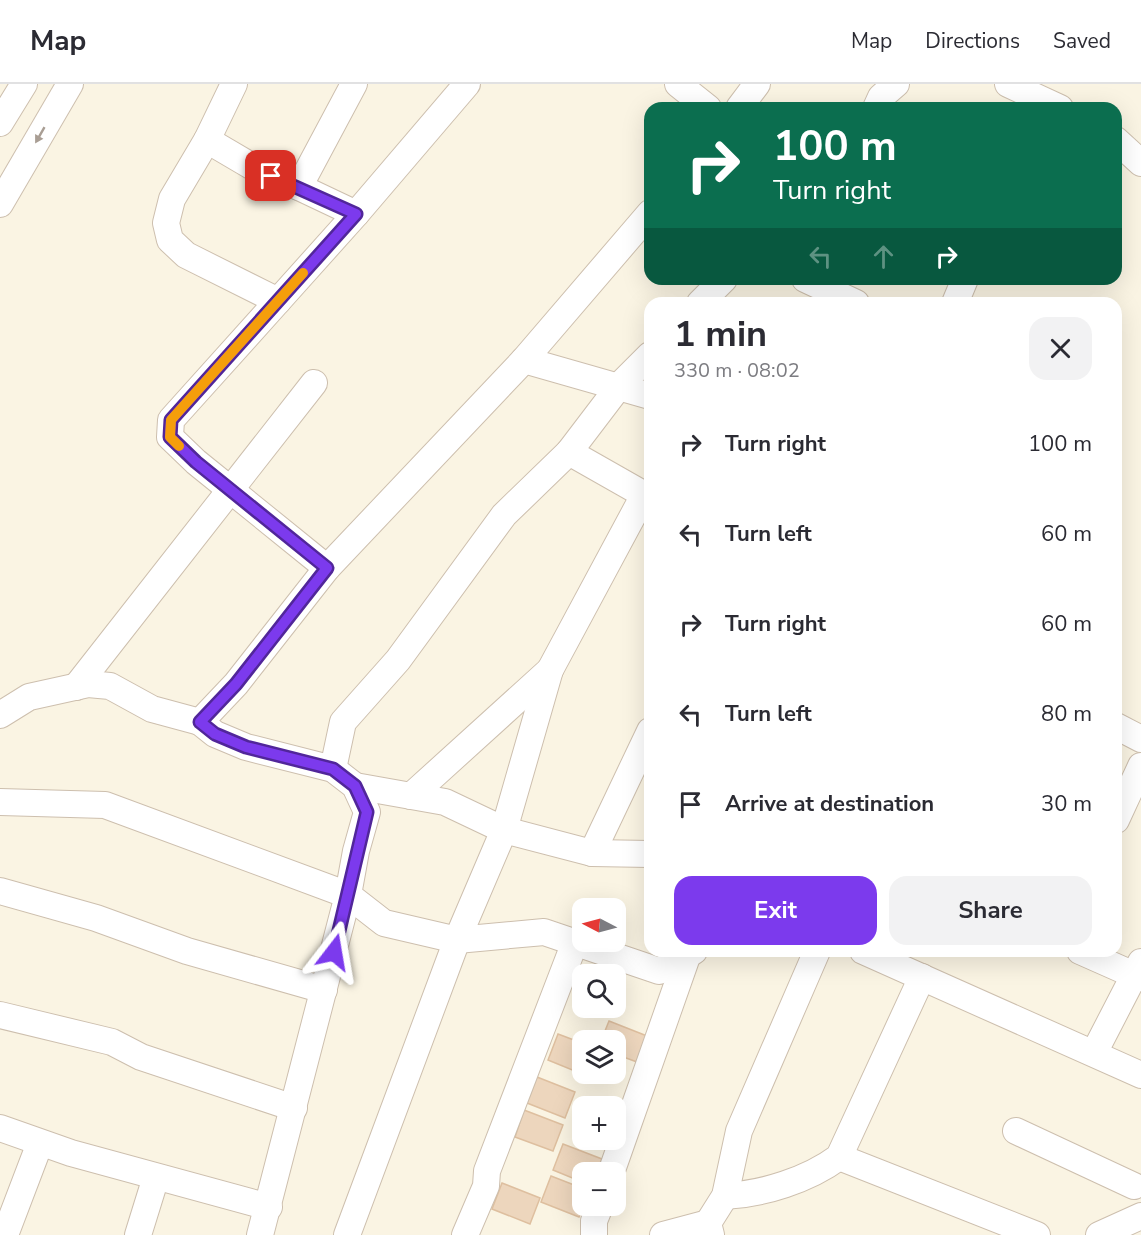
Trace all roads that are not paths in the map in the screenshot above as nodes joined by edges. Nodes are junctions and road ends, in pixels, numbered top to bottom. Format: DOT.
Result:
graph roads {
  1 [pos="24,84"];
  2 [pos="70,84"];
  3 [pos="234,84"];
  4 [pos="354,84"];
  5 [pos="467,84"];
  6 [pos="678,84"];
  7 [pos="757,84"];
  8 [pos="896,84"];
  9 [pos="1008,84"];
  10 [pos="700,102"];
  11 [pos="744,102"];
  12 [pos="879,102"];
  13 [pos="1047,102"];
  14 [pos="0,123"];
  15 [pos="207,140"];
  16 [pos="1122,145"];
  17 [pos="1139,160"];
  18 [pos="299,187"];
  19 [pos="0,204"];
  20 [pos="356,214"];
  21 [pos="644,220"];
  22 [pos="718,285"];
  23 [pos="818,285"];
  24 [pos="706,297"];
  25 [pos="844,297"];
  26 [pos="278,301"];
  27 [pos="524,360"];
  28 [pos="644,361"];
  29 [pos="314,383"];
  30 [pos="620,385"];
  31 [pos="644,394"];
  32 [pos="569,452"];
  33 [pos="232,490"];
  34 [pos="644,494"];
  35 [pos="644,501"];
  36 [pos="327,568"];
  37 [pos="550,670"];
  38 [pos="76,687"];
  39 [pos="0,715"];
  40 [pos="200,722"];
  41 [pos="1122,729"];
  42 [pos="1141,739"];
  43 [pos="644,744"];
  44 [pos="1141,766"];
  45 [pos="333,769"];
  46 [pos="355,786"];
  47 [pos="411,796"];
  48 [pos="0,802"];
  49 [pos="1122,807"];
  50 [pos="504,830"];
  51 [pos="592,853"];
  52 [pos="644,854"];
  53 [pos="0,891"];
  54 [pos="348,895"];
  55 [pos="457,940"];
  56 [pos="572,941"];
  57 [pos="572,950"];
  58 [pos="604,952"];
  59 [pos="682,957"];
  60 [pos="688,957"];
  61 [pos="814,957"];
  62 [pos="877,957"];
  63 [pos="1097,957"];
  64 [pos="1139,972"];
  65 [pos="922,977"];
  66 [pos="324,990"];
  67 [pos="0,1015"];
  68 [pos="1094,1053"];
  69 [pos="1141,1075"];
  70 [pos="294,1108"];
  71 [pos="0,1128"];
  72 [pos="1016,1131"];
  73 [pos="40,1143"];
  74 [pos="839,1157"];
  75 [pos="615,1162"];
  76 [pos="156,1176"];
  77 [pos="1137,1179"];
  78 [pos="724,1196"];
  79 [pos="269,1207"];
  80 [pos="1141,1215"];
  81 [pos="596,1216"];
  82 [pos="710,1229"];
  83 [pos="5,1235"];
  84 [pos="138,1235"];
  85 [pos="260,1235"];
  86 [pos="347,1235"];
  87 [pos="465,1235"];
  88 [pos="594,1235"];
  89 [pos="663,1235"];
  90 [pos="1037,1235"];
  91 [pos="1099,1235"];
  1 -- 14 [label="street"];
  2 -- 19 [label="street, one-way"];
  3 -- 15 [label="street"];
  4 -- 18 [label="street"];
  5 -- 20 [label="street"];
  6 -- 10 [label="street"];
  7 -- 11 [label="street"];
  8 -- 12 [label="street"];
  9 -- 13 [label="street"];
  15 -- 18 [label="street"];
  15 -- 26 [label="street"];
  16 -- 17 [label="street"];
  18 -- 20 [label="street"];
  20 -- 26 [label="street"];
  21 -- 27 [label="street"];
  22 -- 24 [label="street"];
  23 -- 25 [label="street"];
  26 -- 33 [label="street"];
  27 -- 30 [label="street"];
  27 -- 36 [label="street"];
  28 -- 30 [label="street"];
  29 -- 33 [label="street"];
  30 -- 31 [label="street"];
  30 -- 32 [label="street"];
  32 -- 34 [label="street"];
  32 -- 45 [label="street"];
  33 -- 36 [label="street"];
  33 -- 38 [label="street"];
  35 -- 37 [label="street"];
  36 -- 40 [label="street"];
  37 -- 47 [label="street"];
  37 -- 50 [label="street"];
  38 -- 39 [label="street"];
  38 -- 40 [label="street"];
  40 -- 45 [label="street"];
  41 -- 42 [label="street"];
  43 -- 51 [label="street"];
  44 -- 49 [label="street"];
  45 -- 46 [label="street"];
  46 -- 47 [label="street"];
  46 -- 54 [label="street"];
  47 -- 50 [label="street"];
  48 -- 54 [label="street"];
  50 -- 51 [label="street"];
  50 -- 55 [label="street"];
  51 -- 52 [label="street"];
  53 -- 66 [label="street"];
  54 -- 55 [label="street"];
  54 -- 66 [label="street"];
  55 -- 56 [label="street"];
  55 -- 86 [label="street"];
  57 -- 87 [label="street"];
  58 -- 59 [label="street"];
  60 -- 75 [label="street"];
  61 -- 78 [label="street"];
  62 -- 65 [label="street"];
  63 -- 64 [label="street"];
  64 -- 68 [label="street"];
  65 -- 68 [label="street"];
  65 -- 74 [label="street"];
  66 -- 70 [label="street"];
  67 -- 70 [label="street"];
  68 -- 69 [label="street"];
  70 -- 79 [label="street"];
  71 -- 73 [label="street"];
  72 -- 77 [label="street"];
  73 -- 76 [label="street"];
  73 -- 83 [label="street"];
  74 -- 78 [label="street"];
  74 -- 90 [label="street"];
  76 -- 79 [label="street"];
  76 -- 84 [label="street"];
  77 -- 80 [label="street"];
  78 -- 82 [label="street"];
  79 -- 85 [label="street"];
  80 -- 91 [label="street"];
  81 -- 88 [label="street"];
  82 -- 89 [label="street"];
}
